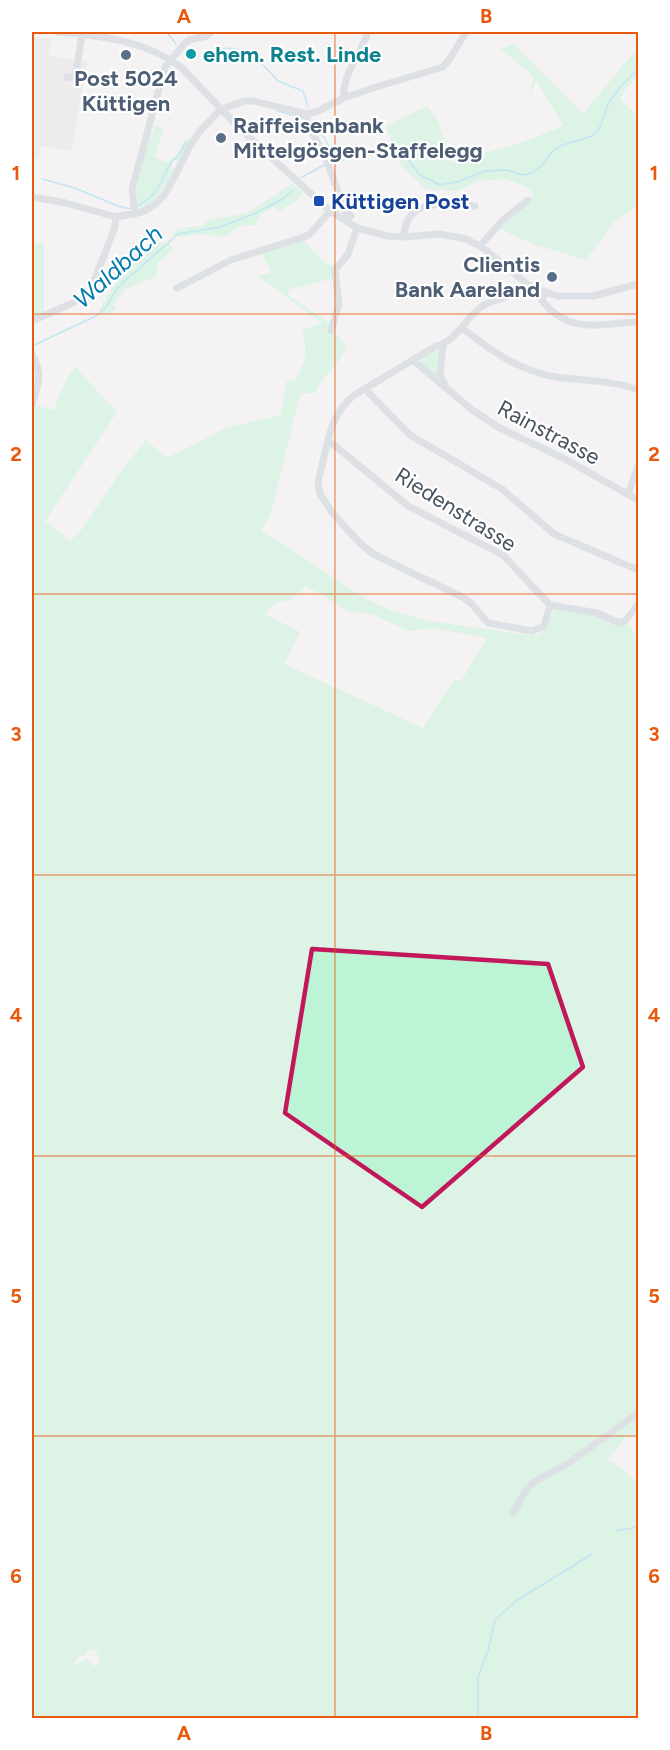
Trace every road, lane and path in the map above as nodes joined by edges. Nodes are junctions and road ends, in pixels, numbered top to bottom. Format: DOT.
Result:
graph roads {
  1 [pos="58,32"];
  2 [pos="211,32"];
  3 [pos="368,32"];
  4 [pos="466,32"];
  5 [pos="82,34"];
  6 [pos="114,35"];
  7 [pos="171,60"];
  8 [pos="67,77"];
  9 [pos="344,99"];
  10 [pos="220,110"];
  11 [pos="307,114"];
  12 [pos="32,197"];
  13 [pos="528,200"];
  14 [pos="474,206"];
  15 [pos="330,211"];
  16 [pos="135,214"];
  17 [pos="351,216"];
  18 [pos="116,217"];
  19 [pos="357,228"];
  20 [pos="404,237"];
  21 [pos="480,246"];
  22 [pos="527,284"];
  23 [pos="639,284"];
  24 [pos="177,288"];
  25 [pos="545,292"];
  26 [pos="32,321"];
  27 [pos="639,322"];
  28 [pos="462,328"];
  29 [pos="331,331"];
  30 [pos="443,344"];
  31 [pos="32,354"];
  32 [pos="413,360"];
  33 [pos="365,389"];
  34 [pos="448,389"];
  35 [pos="639,390"];
  36 [pos="32,404"];
  37 [pos="328,440"];
  38 [pos="639,466"];
  39 [pos="628,494"];
  40 [pos="639,500"];
  41 [pos="639,570"];
  42 [pos="550,604"];
  43 [pos="639,604"];
  44 [pos="639,1413"];
  45 [pos="513,1513"];
  1 -- 5 [label="street"];
  2 -- 7 [label="street"];
  3 -- 9 [label="street"];
  4 -- 9 [label="street"];
  5 -- 6 [label="street"];
  5 -- 8 [label="street"];
  6 -- 7 [label="street"];
  7 -- 10 [label="street"];
  7 -- 16 [label="street"];
  9 -- 11 [label="street"];
  10 -- 11 [label="street"];
  10 -- 15 [label="street"];
  10 -- 16 [label="street"];
  11 -- 17 [label="street"];
  12 -- 18 [label="street"];
  13 -- 21 [label="street"];
  14 -- 20 [label="street"];
  15 -- 19 [label="street"];
  15 -- 24 [label="street"];
  16 -- 18 [label="street"];
  18 -- 26 [label="street"];
  19 -- 20 [label="street"];
  19 -- 29 [label="street"];
  20 -- 21 [label="street"];
  21 -- 22 [label="street"];
  22 -- 25 [label="street"];
  22 -- 28 [label="street"];
  23 -- 25 [label="street"];
  25 -- 27 [label="street"];
  28 -- 30 [label="street"];
  28 -- 35 [label="street"];
  30 -- 32 [label="street"];
  30 -- 34 [label="street"];
  31 -- 36 [label="street"];
  32 -- 33 [label="street"];
  32 -- 34 [label="street, Rainstrasse"];
  33 -- 37 [label="street"];
  33 -- 41 [label="street"];
  34 -- 39 [label="street, Rainstrasse"];
  37 -- 42 [label="street, Riedenstrasse"];
  37 -- 42 [label="street"];
  38 -- 39 [label="street"];
  39 -- 40 [label="street, Rainstrasse"];
  42 -- 43 [label="street"];
  44 -- 45 [label="street"];
}
